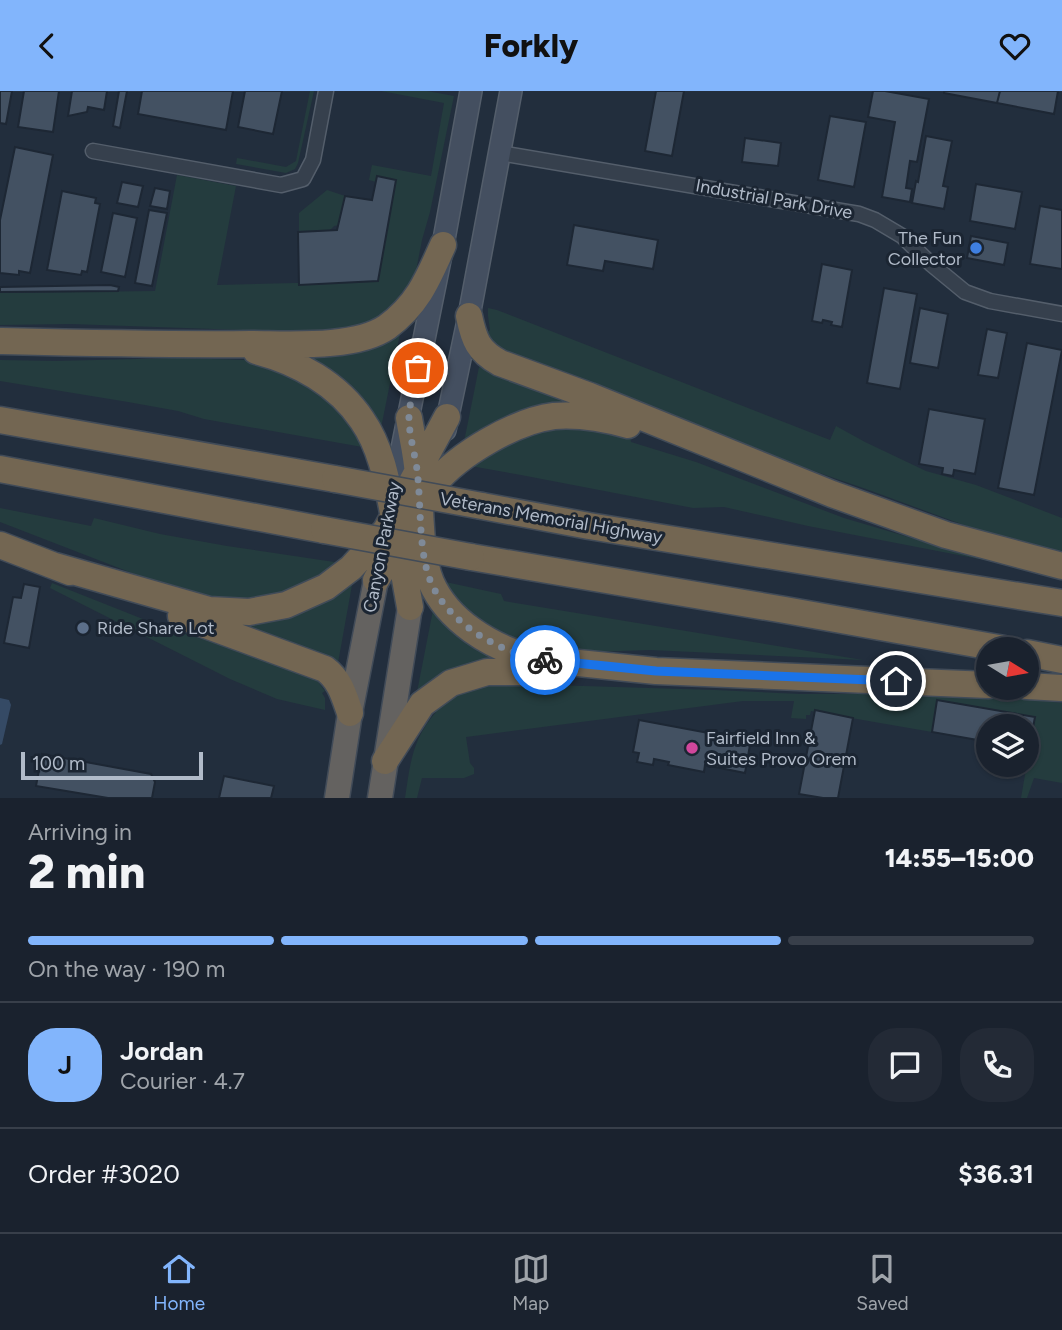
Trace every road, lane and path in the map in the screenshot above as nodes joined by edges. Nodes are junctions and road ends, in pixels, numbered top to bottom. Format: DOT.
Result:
graph roads {
  1 [pos="326,91"];
  2 [pos="471,91"];
  3 [pos="511,91"];
  4 [pos="93,151"];
  5 [pos="500,153"];
  6 [pos="443,245"];
  7 [pos="1062,314"];
  8 [pos="469,316"];
  9 [pos="0,341"];
  10 [pos="184,345"];
  11 [pos="447,417"];
  12 [pos="409,418"];
  13 [pos="0,419"];
  14 [pos="730,454"];
  15 [pos="0,469"];
  16 [pos="424,489"];
  17 [pos="398,525"];
  18 [pos="0,545"];
  19 [pos="55,566"];
  20 [pos="1062,566"];
  21 [pos="376,580"];
  22 [pos="1062,603"];
  23 [pos="411,607"];
  24 [pos="976,644"];
  25 [pos="1040,656"];
  26 [pos="1062,660"];
  27 [pos="656,671"];
  28 [pos="976,684"];
  29 [pos="1040,687"];
  30 [pos="1062,688"];
  31 [pos="349,713"];
  32 [pos="385,761"];
  33 [pos="337,798"];
  34 [pos="380,798"];
  1 -- 4 [label="street"];
  2 -- 6 [label="main road, Canyon Parkway"];
  3 -- 5 [label="main road"];
  5 -- 7 [label="street, Industrial Park Drive"];
  5 -- 8 [label="main road"];
  6 -- 10 [label="highway"];
  6 -- 12 [label="main road, Canyon Parkway"];
  8 -- 11 [label="main road"];
  8 -- 14 [label="highway"];
  9 -- 10 [label="highway"];
  10 -- 17 [label="highway"];
  11 -- 16 [label="highway"];
  12 -- 16 [label="highway"];
  12 -- 17 [label="main road, Canyon Parkway"];
  13 -- 22 [label="highway, Veterans Memorial Highway, bridge"];
  14 -- 16 [label="highway"];
  14 -- 20 [label="highway"];
  15 -- 24 [label="highway, bridge"];
  16 -- 17 [label="highway"];
  16 -- 17 [label="highway"];
  17 -- 19 [label="highway"];
  17 -- 21 [label="highway"];
  17 -- 23 [label="highway"];
  17 -- 27 [label="highway"];
  18 -- 19 [label="highway"];
  19 -- 31 [label="highway"];
  21 -- 31 [label="highway, Canyon Parkway"];
  23 -- 32 [label="highway"];
  25 -- 26 [label="highway"];
  27 -- 28 [label="highway"];
  27 -- 32 [label="highway"];
  29 -- 30 [label="highway"];
  31 -- 33 [label="highway, Canyon Parkway"];
  32 -- 34 [label="highway"];
}
